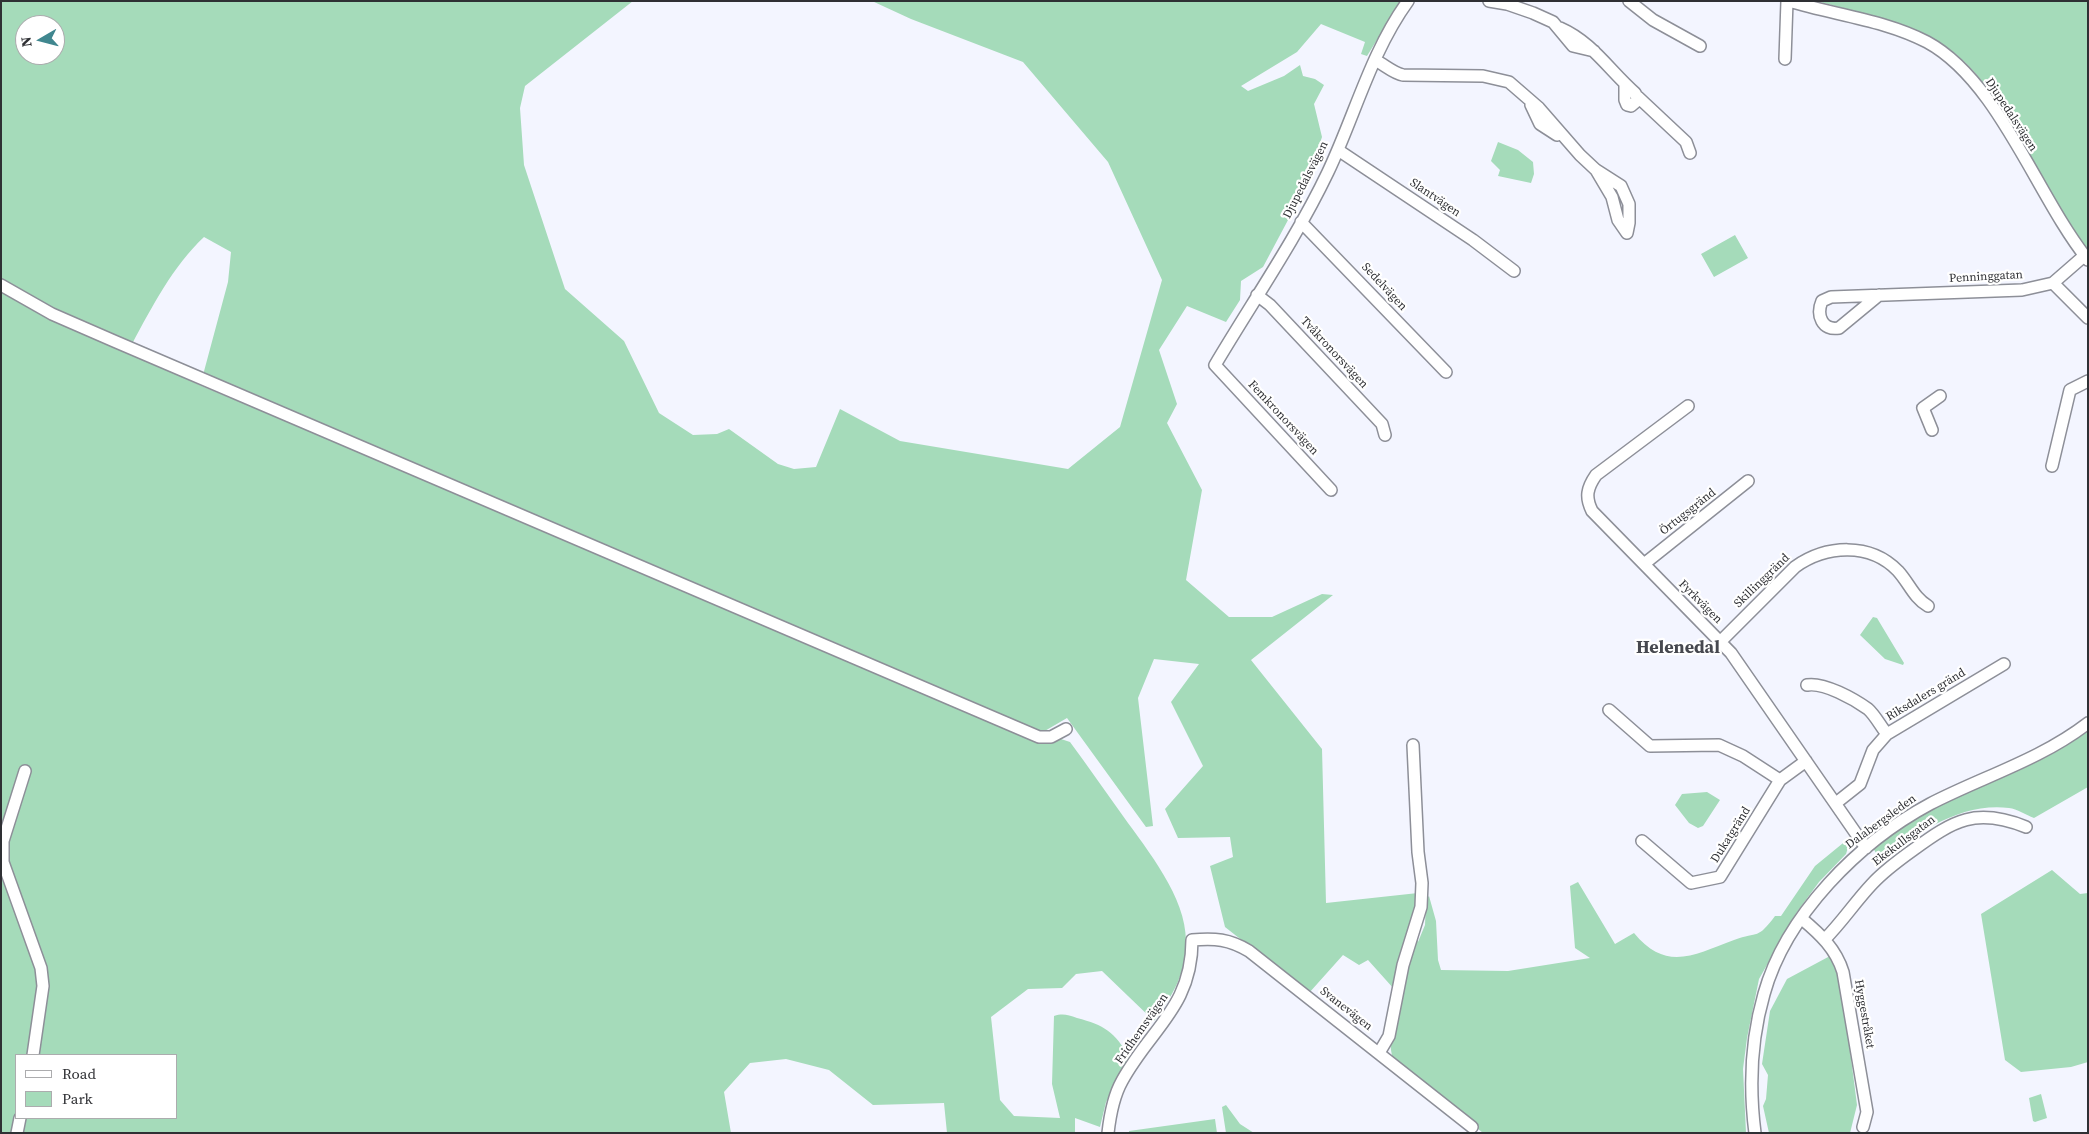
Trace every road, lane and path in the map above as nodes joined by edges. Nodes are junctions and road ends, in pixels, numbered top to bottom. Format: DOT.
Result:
graph roads {
  1 [pos="1408,1"];
  2 [pos="1489,1"];
  3 [pos="1629,1"];
  4 [pos="1788,1"];
  5 [pos="1505,3"];
  6 [pos="1700,46"];
  7 [pos="1785,59"];
  8 [pos="1375,60"];
  9 [pos="1338,150"];
  10 [pos="1690,153"];
  11 [pos="1596,170"];
  12 [pos="1624,190"];
  13 [pos="1612,197"];
  14 [pos="1301,222"];
  15 [pos="2086,258"];
  16 [pos="1514,271"];
  17 [pos="2053,283"];
  18 [pos="1,285"];
  19 [pos="1257,295"];
  20 [pos="1879,296"];
  21 [pos="2088,318"];
  22 [pos="1216,365"];
  23 [pos="1446,372"];
  24 [pos="2088,381"];
  25 [pos="1940,396"];
  26 [pos="1688,406"];
  27 [pos="1932,430"];
  28 [pos="1385,435"];
  29 [pos="2052,466"];
  30 [pos="1748,481"];
  31 [pos="1331,490"];
  32 [pos="1644,564"];
  33 [pos="1928,606"];
  34 [pos="1720,642"];
  35 [pos="2004,664"];
  36 [pos="1808,686"];
  37 [pos="1609,710"];
  38 [pos="2088,723"];
  39 [pos="1066,729"];
  40 [pos="1887,734"];
  41 [pos="1413,745"];
  42 [pos="1806,761"];
  43 [pos="25,771"];
  44 [pos="1780,780"];
  45 [pos="1836,803"];
  46 [pos="2026,827"];
  47 [pos="1642,841"];
  48 [pos="1866,848"];
  49 [pos="1802,919"];
  50 [pos="1825,939"];
  51 [pos="1192,940"];
  52 [pos="1379,1053"];
  53 [pos="33,1054"];
  54 [pos="20,1119"];
  55 [pos="1472,1127"];
  56 [pos="1863,1127"];
  57 [pos="16,1133"];
  58 [pos="1108,1133"];
  59 [pos="1755,1133"];
  1 -- 8 [label="street, Djupedalsvägen"];
  2 -- 5 [label="street"];
  3 -- 6 [label="street"];
  4 -- 7 [label="street"];
  4 -- 15 [label="street, Djupedalsvägen"];
  5 -- 10 [label="street"];
  8 -- 9 [label="street, Djupedalsvägen"];
  8 -- 11 [label="street"];
  9 -- 14 [label="street, Djupedalsvägen"];
  9 -- 16 [label="street, Slantvägen"];
  11 -- 12 [label="street"];
  11 -- 13 [label="street"];
  12 -- 13 [label="street"];
  12 -- 13 [label="street"];
  14 -- 19 [label="street, Djupedalsvägen"];
  14 -- 23 [label="street, Sedelvägen"];
  15 -- 17 [label="street, Penninggatan"];
  17 -- 20 [label="street, Penninggatan"];
  17 -- 21 [label="street"];
  18 -- 39 [label="street"];
  19 -- 22 [label="street, Djupedalsvägen"];
  19 -- 28 [label="street, Tvåkronorsvägen"];
  20 -- 20 [label="street, Penninggatan"];
  22 -- 31 [label="street, Femkronorsvägen"];
  24 -- 29 [label="street"];
  25 -- 27 [label="street"];
  26 -- 32 [label="street, Fyrkvägen"];
  30 -- 32 [label="street, Örtugsgränd"];
  32 -- 34 [label="street, Fyrkvägen"];
  33 -- 34 [label="street, Skillinggränd"];
  34 -- 42 [label="street, Fyrkvägen"];
  35 -- 40 [label="street, Riksdalers gränd"];
  36 -- 40 [label="street"];
  37 -- 44 [label="street"];
  38 -- 48 [label="street, Dalabergsleden"];
  40 -- 45 [label="street, Riksdalers gränd"];
  41 -- 52 [label="street"];
  42 -- 44 [label="street, Dukatgränd"];
  42 -- 45 [label="street, Fyrkvägen"];
  43 -- 53 [label="street"];
  44 -- 47 [label="street, Dukatgränd"];
  45 -- 48 [label="street, Fyrkvägen"];
  46 -- 50 [label="street, Ekekullsgatan"];
  48 -- 49 [label="street, Dalabergsleden"];
  49 -- 50 [label="street, Hyggestråket"];
  49 -- 59 [label="street, Dalabergsleden"];
  50 -- 56 [label="street, Hyggestråket"];
  51 -- 52 [label="street, Svanevägen"];
  51 -- 58 [label="street, Fridhemsvägen"];
  52 -- 55 [label="street, Svanevägen"];
  54 -- 57 [label="street"];
}
